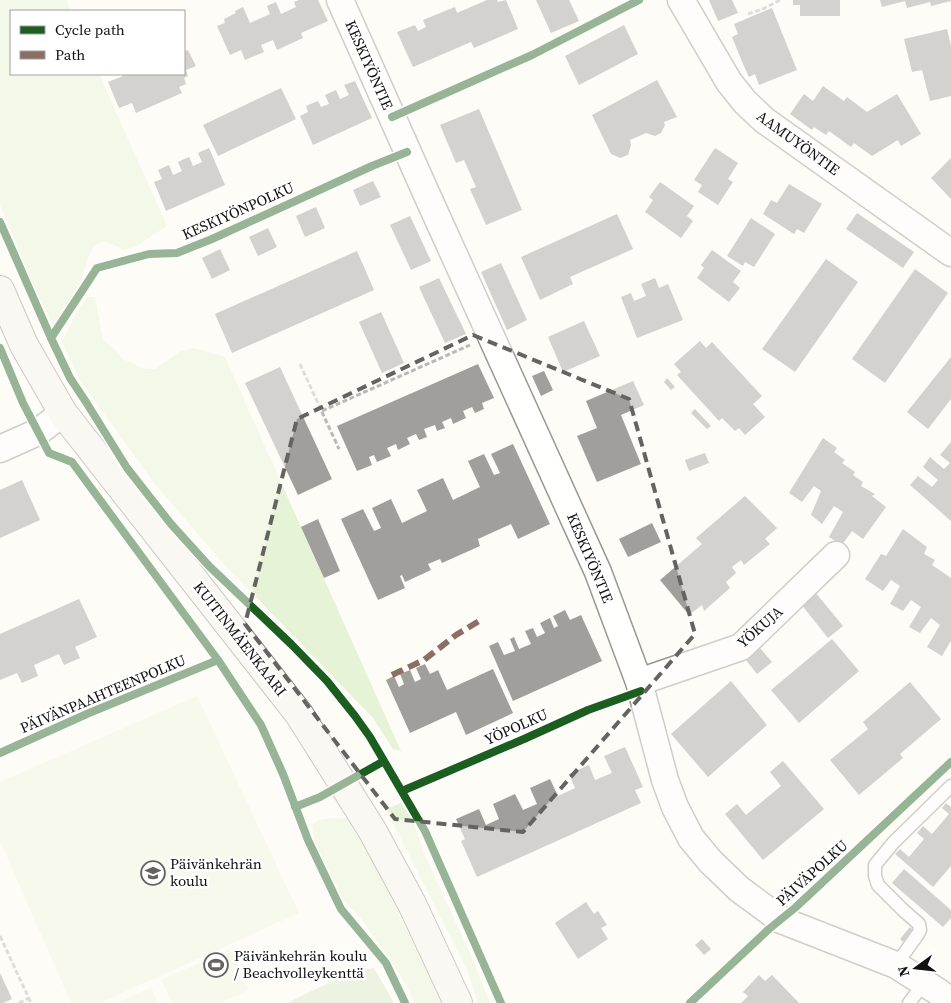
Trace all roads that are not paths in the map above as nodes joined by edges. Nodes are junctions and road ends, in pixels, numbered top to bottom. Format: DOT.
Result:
graph roads {
  1 [pos="340,0"];
  2 [pos="681,0"];
  3 [pos="951,253"];
  4 [pos="0,290"];
  5 [pos="62,414"];
  6 [pos="0,449"];
  7 [pos="836,555"];
  8 [pos="639,682"];
  9 [pos="951,786"];
  10 [pos="896,965"];
  11 [pos="917,993"];
  12 [pos="951,1002"];
  13 [pos="458,1003"];
  1 -- 8 [label="street, KESKIYÖNTIE"];
  2 -- 3 [label="street, AAMUYÖNTIE"];
  4 -- 5 [label="street, KUITINMÄENKAARI"];
  5 -- 6 [label="street"];
  5 -- 13 [label="street, KUITINMÄENKAARI"];
  7 -- 8 [label="street, YÖKUJA"];
  8 -- 10 [label="street, KESKIYÖNTIE"];
  9 -- 10 [label="lane"];
  10 -- 11 [label="street, KESKIYÖNTIE"];
  11 -- 12 [label="street, KESKIYÖNTIE"];
}
